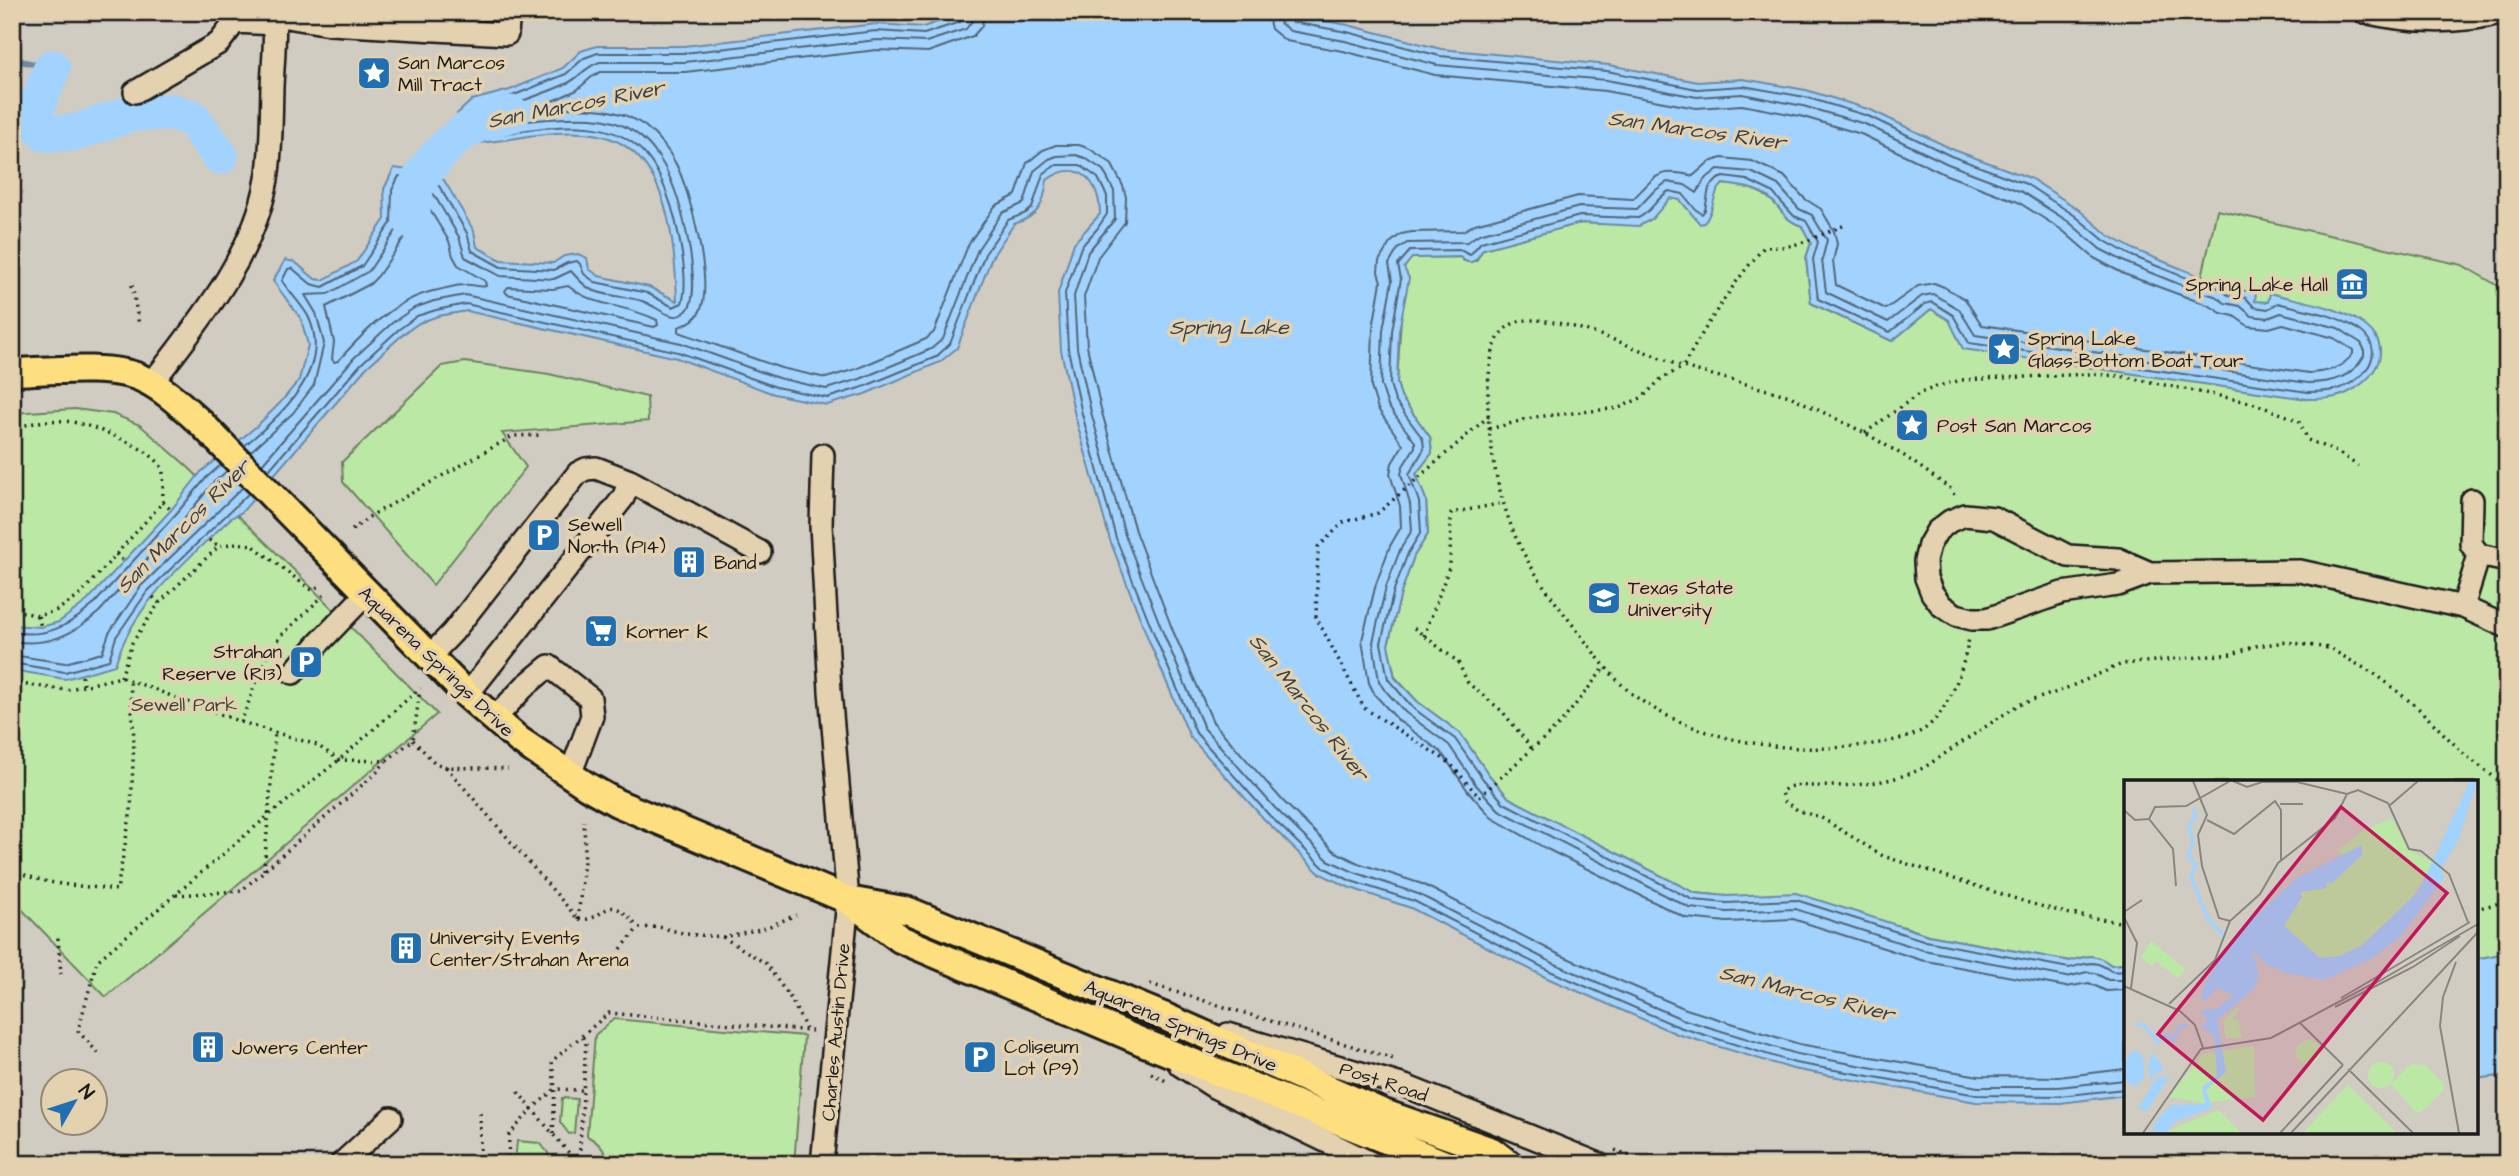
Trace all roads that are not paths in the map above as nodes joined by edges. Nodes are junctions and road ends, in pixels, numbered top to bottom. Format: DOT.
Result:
graph roads {
  1 [pos="509,12"];
  2 [pos="2364,12"];
  3 [pos="2503,12"];
  4 [pos="232,17"];
  5 [pos="275,17"];
  6 [pos="330,18"];
  7 [pos="135,92"];
  8 [pos="12,372"];
  9 [pos="152,383"];
  10 [pos="823,455"];
  11 [pos="629,481"];
  12 [pos="2472,500"];
  13 [pos="760,552"];
  14 [pos="2479,555"];
  15 [pos="2507,561"];
  16 [pos="2150,573"];
  17 [pos="366,594"];
  18 [pos="2462,607"];
  19 [pos="2507,627"];
  20 [pos="429,657"];
  21 [pos="293,673"];
  22 [pos="467,695"];
  23 [pos="494,719"];
  24 [pos="570,775"];
  25 [pos="848,900"];
  26 [pos="1163,1016"];
  27 [pos="1145,1043"];
  28 [pos="391,1118"];
  29 [pos="1605,1156"];
  30 [pos="341,1164"];
  31 [pos="822,1164"];
  32 [pos="1373,1164"];
  33 [pos="1445,1164"];
  34 [pos="1509,1164"];
  1 -- 6 [label="street"];
  2 -- 3 [label="street"];
  4 -- 5 [label="street"];
  4 -- 7 [label="street"];
  5 -- 6 [label="street"];
  5 -- 9 [label="street"];
  8 -- 9 [label="main road"];
  9 -- 17 [label="main road, Aquarena Springs Drive"];
  10 -- 25 [label="street, Charles Austin Drive"];
  11 -- 13 [label="street"];
  11 -- 20 [label="street"];
  11 -- 22 [label="street"];
  12 -- 14 [label="street"];
  14 -- 15 [label="street"];
  14 -- 18 [label="street"];
  16 -- 16 [label="street"];
  16 -- 18 [label="street"];
  17 -- 20 [label="main road, Aquarena Springs Drive"];
  17 -- 21 [label="street"];
  18 -- 19 [label="street"];
  20 -- 22 [label="main road, Aquarena Springs Drive"];
  22 -- 23 [label="main road, Aquarena Springs Drive"];
  23 -- 24 [label="main road, Aquarena Springs Drive"];
  23 -- 24 [label="street"];
  24 -- 25 [label="main road, Aquarena Springs Drive"];
  25 -- 26 [label="main road, Aquarena Springs Drive"];
  25 -- 27 [label="main road, Aquarena Springs Drive"];
  25 -- 31 [label="street, Charles Austin Drive"];
  26 -- 29 [label="street, Post Road"];
  26 -- 34 [label="main road, Aquarena Springs Drive"];
  27 -- 32 [label="street"];
  27 -- 33 [label="main road, Aquarena Springs Drive"];
  28 -- 30 [label="street"];
}
